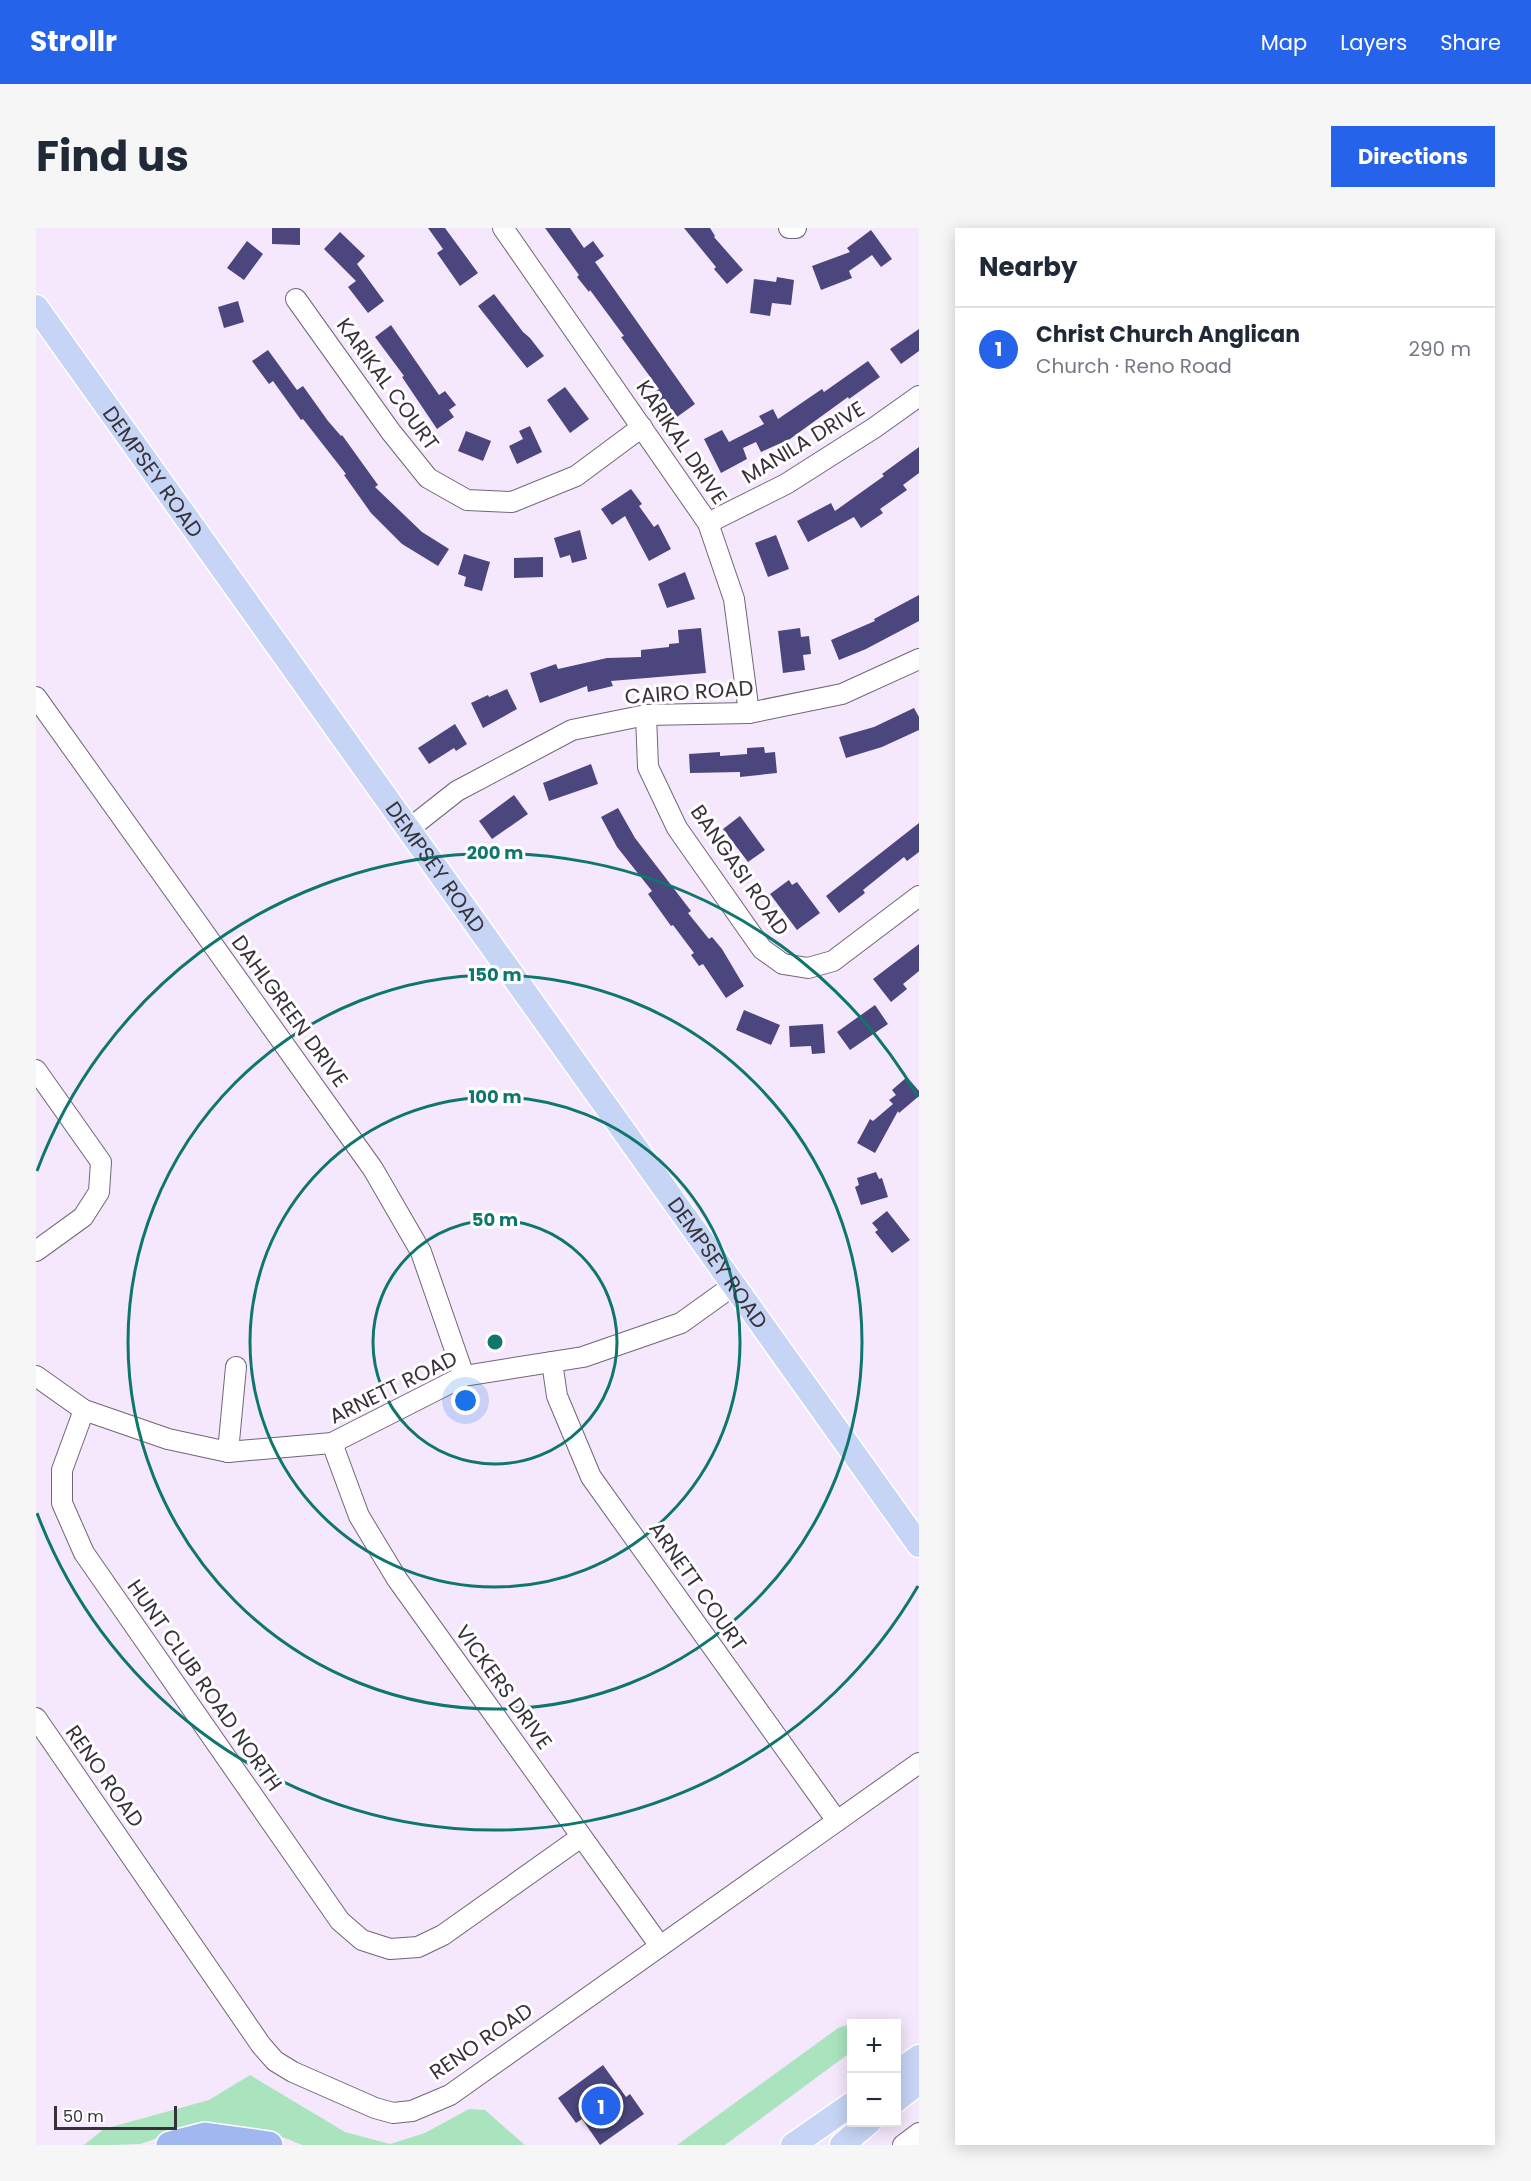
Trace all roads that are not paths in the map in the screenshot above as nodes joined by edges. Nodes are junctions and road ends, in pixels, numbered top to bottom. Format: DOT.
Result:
graph roads {
  1 [pos="503,228"];
  2 [pos="789,228"];
  3 [pos="796,228"];
  4 [pos="296,299"];
  5 [pos="36,307"];
  6 [pos="919,396"];
  7 [pos="642,428"];
  8 [pos="708,523"];
  9 [pos="919,659"];
  10 [pos="36,697"];
  11 [pos="749,714"];
  12 [pos="646,715"];
  13 [pos="410,828"];
  14 [pos="919,896"];
  15 [pos="36,1070"];
  16 [pos="36,1251"];
  17 [pos="734,1285"];
  18 [pos="552,1362"];
  19 [pos="236,1367"];
  20 [pos="36,1376"];
  21 [pos="464,1376"];
  22 [pos="84,1410"];
  23 [pos="332,1443"];
  24 [pos="228,1452"];
  25 [pos="919,1545"];
  26 [pos="36,1718"];
  27 [pos="919,1763"];
  28 [pos="837,1821"];
  29 [pos="581,1837"];
  30 [pos="660,1946"];
  31 [pos="919,2057"];
  32 [pos="901,2070"];
  33 [pos="919,2082"];
  34 [pos="901,2097"];
  35 [pos="847,2107"];
  36 [pos="864,2127"];
  37 [pos="919,2133"];
  38 [pos="170,2145"];
  39 [pos="269,2145"];
  40 [pos="793,2145"];
  41 [pos="842,2145"];
  42 [pos="903,2145"];
  1 -- 7 [label="street, KARIKAL DRIVE"];
  2 -- 3 [label="street"];
  4 -- 7 [label="street, KARIKAL COURT"];
  5 -- 13 [label="main road, DEMPSEY ROAD"];
  6 -- 8 [label="street, MANILA DRIVE"];
  7 -- 8 [label="street, KARIKAL DRIVE"];
  8 -- 11 [label="street, KARIKAL DRIVE"];
  9 -- 11 [label="street, CAIRO ROAD"];
  10 -- 21 [label="street, DAHLGREEN DRIVE"];
  11 -- 12 [label="street, CAIRO ROAD"];
  12 -- 13 [label="street, CAIRO ROAD"];
  12 -- 14 [label="street, BANGASI ROAD"];
  13 -- 17 [label="main road, DEMPSEY ROAD"];
  15 -- 16 [label="street"];
  17 -- 18 [label="street, ARNETT ROAD"];
  17 -- 25 [label="main road, DEMPSEY ROAD"];
  18 -- 21 [label="street, ARNETT ROAD"];
  18 -- 28 [label="street, ARNETT COURT"];
  19 -- 24 [label="street"];
  20 -- 22 [label="street, ARNETT ROAD"];
  21 -- 23 [label="street, ARNETT ROAD"];
  22 -- 24 [label="street, ARNETT ROAD"];
  22 -- 29 [label="street, HUNT CLUB ROAD NORTH"];
  23 -- 24 [label="street, ARNETT ROAD"];
  23 -- 29 [label="street, VICKERS DRIVE"];
  26 -- 30 [label="street, RENO ROAD"];
  27 -- 28 [label="street, RENO ROAD"];
  28 -- 30 [label="street, RENO ROAD"];
  29 -- 30 [label="street, VICKERS DRIVE"];
  31 -- 32 [label="main road"];
  33 -- 34 [label="main road"];
  35 -- 40 [label="main road"];
  36 -- 41 [label="main road"];
  37 -- 42 [label="street"];
  38 -- 39 [label="highway"];
}
